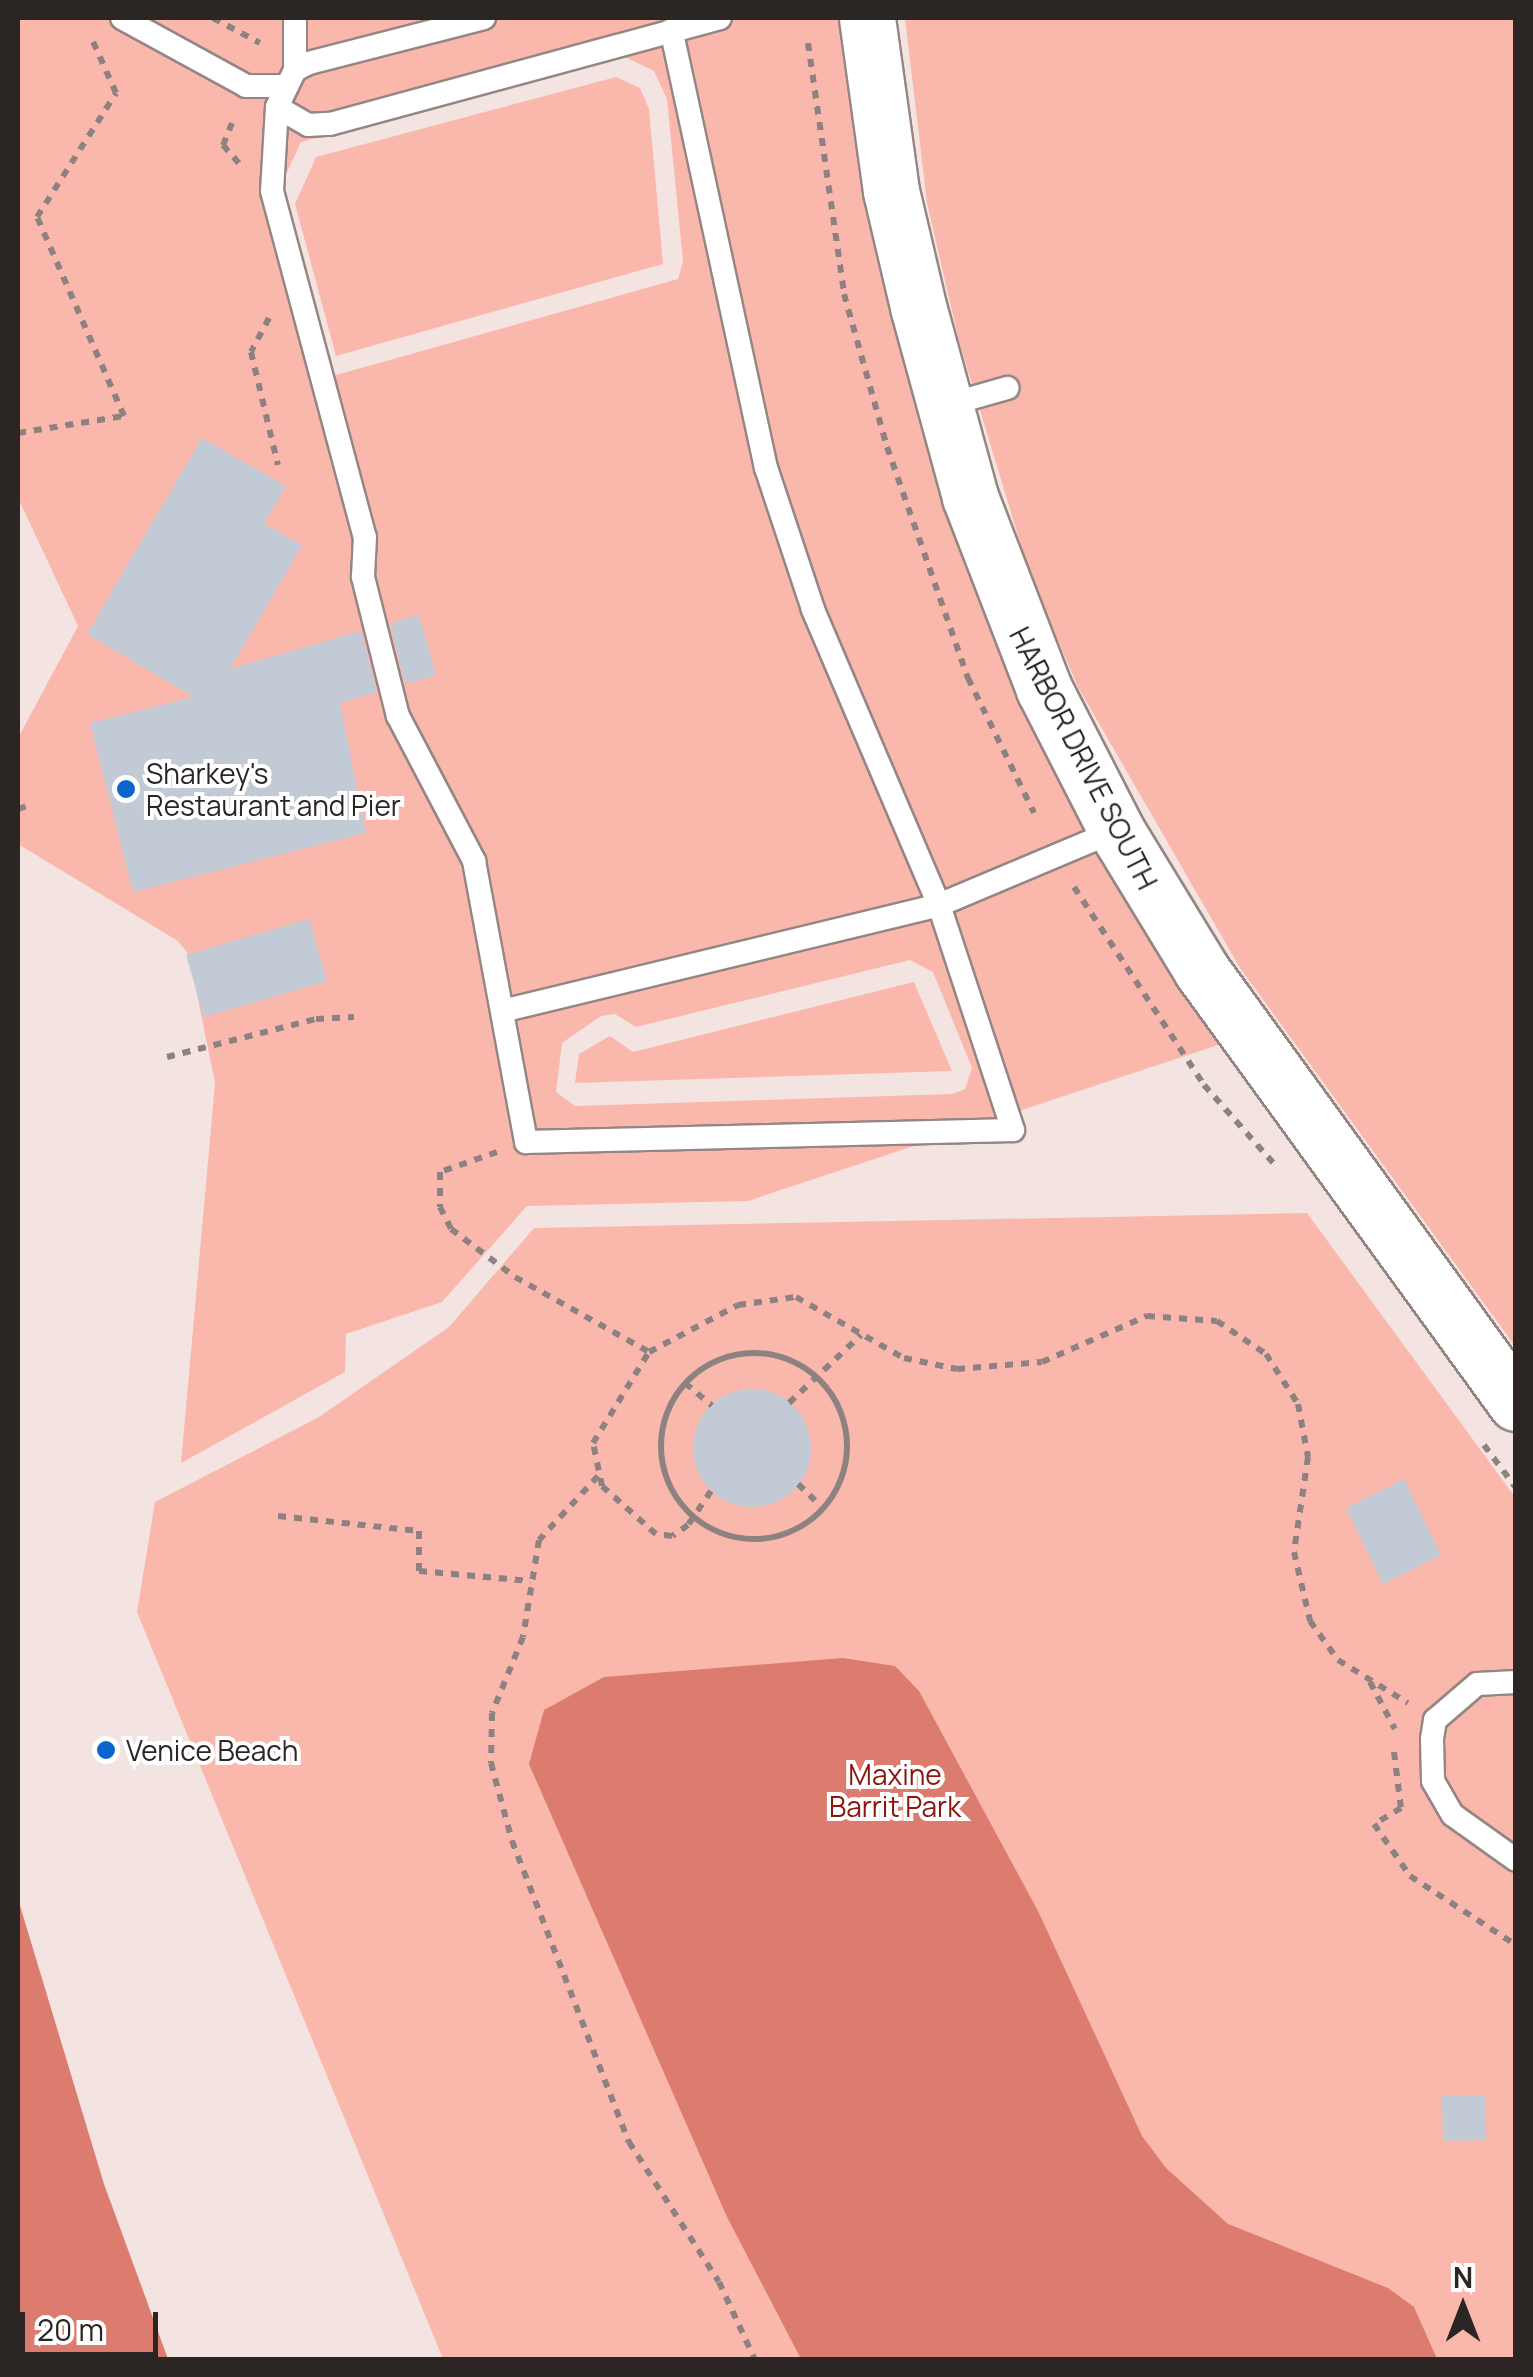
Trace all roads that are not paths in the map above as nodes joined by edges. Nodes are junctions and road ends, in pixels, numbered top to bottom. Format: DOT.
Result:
graph roads {
  1 [pos="122,18"];
  2 [pos="295,18"];
  3 [pos="484,18"];
  4 [pos="720,18"];
  5 [pos="867,18"];
  6 [pos="671,30"];
  7 [pos="286,88"];
  8 [pos="1007,388"];
  9 [pos="944,406"];
  10 [pos="1116,830"];
  11 [pos="939,905"];
  12 [pos="506,1010"];
  13 [pos="1494,1416"];
  14 [pos="1516,1682"];
  15 [pos="1516,1860"];
  1 -- 7 [label="lane"];
  2 -- 7 [label="lane"];
  3 -- 7 [label="lane"];
  4 -- 6 [label="lane"];
  5 -- 9 [label="street, HARBOR DRIVE SOUTH"];
  6 -- 7 [label="lane"];
  6 -- 11 [label="lane"];
  7 -- 12 [label="lane"];
  8 -- 9 [label="lane"];
  9 -- 10 [label="street, HARBOR DRIVE SOUTH"];
  10 -- 11 [label="lane"];
  10 -- 13 [label="street, HARBOR DRIVE SOUTH"];
  11 -- 12 [label="lane"];
  11 -- 12 [label="lane"];
  14 -- 15 [label="lane"];
}
